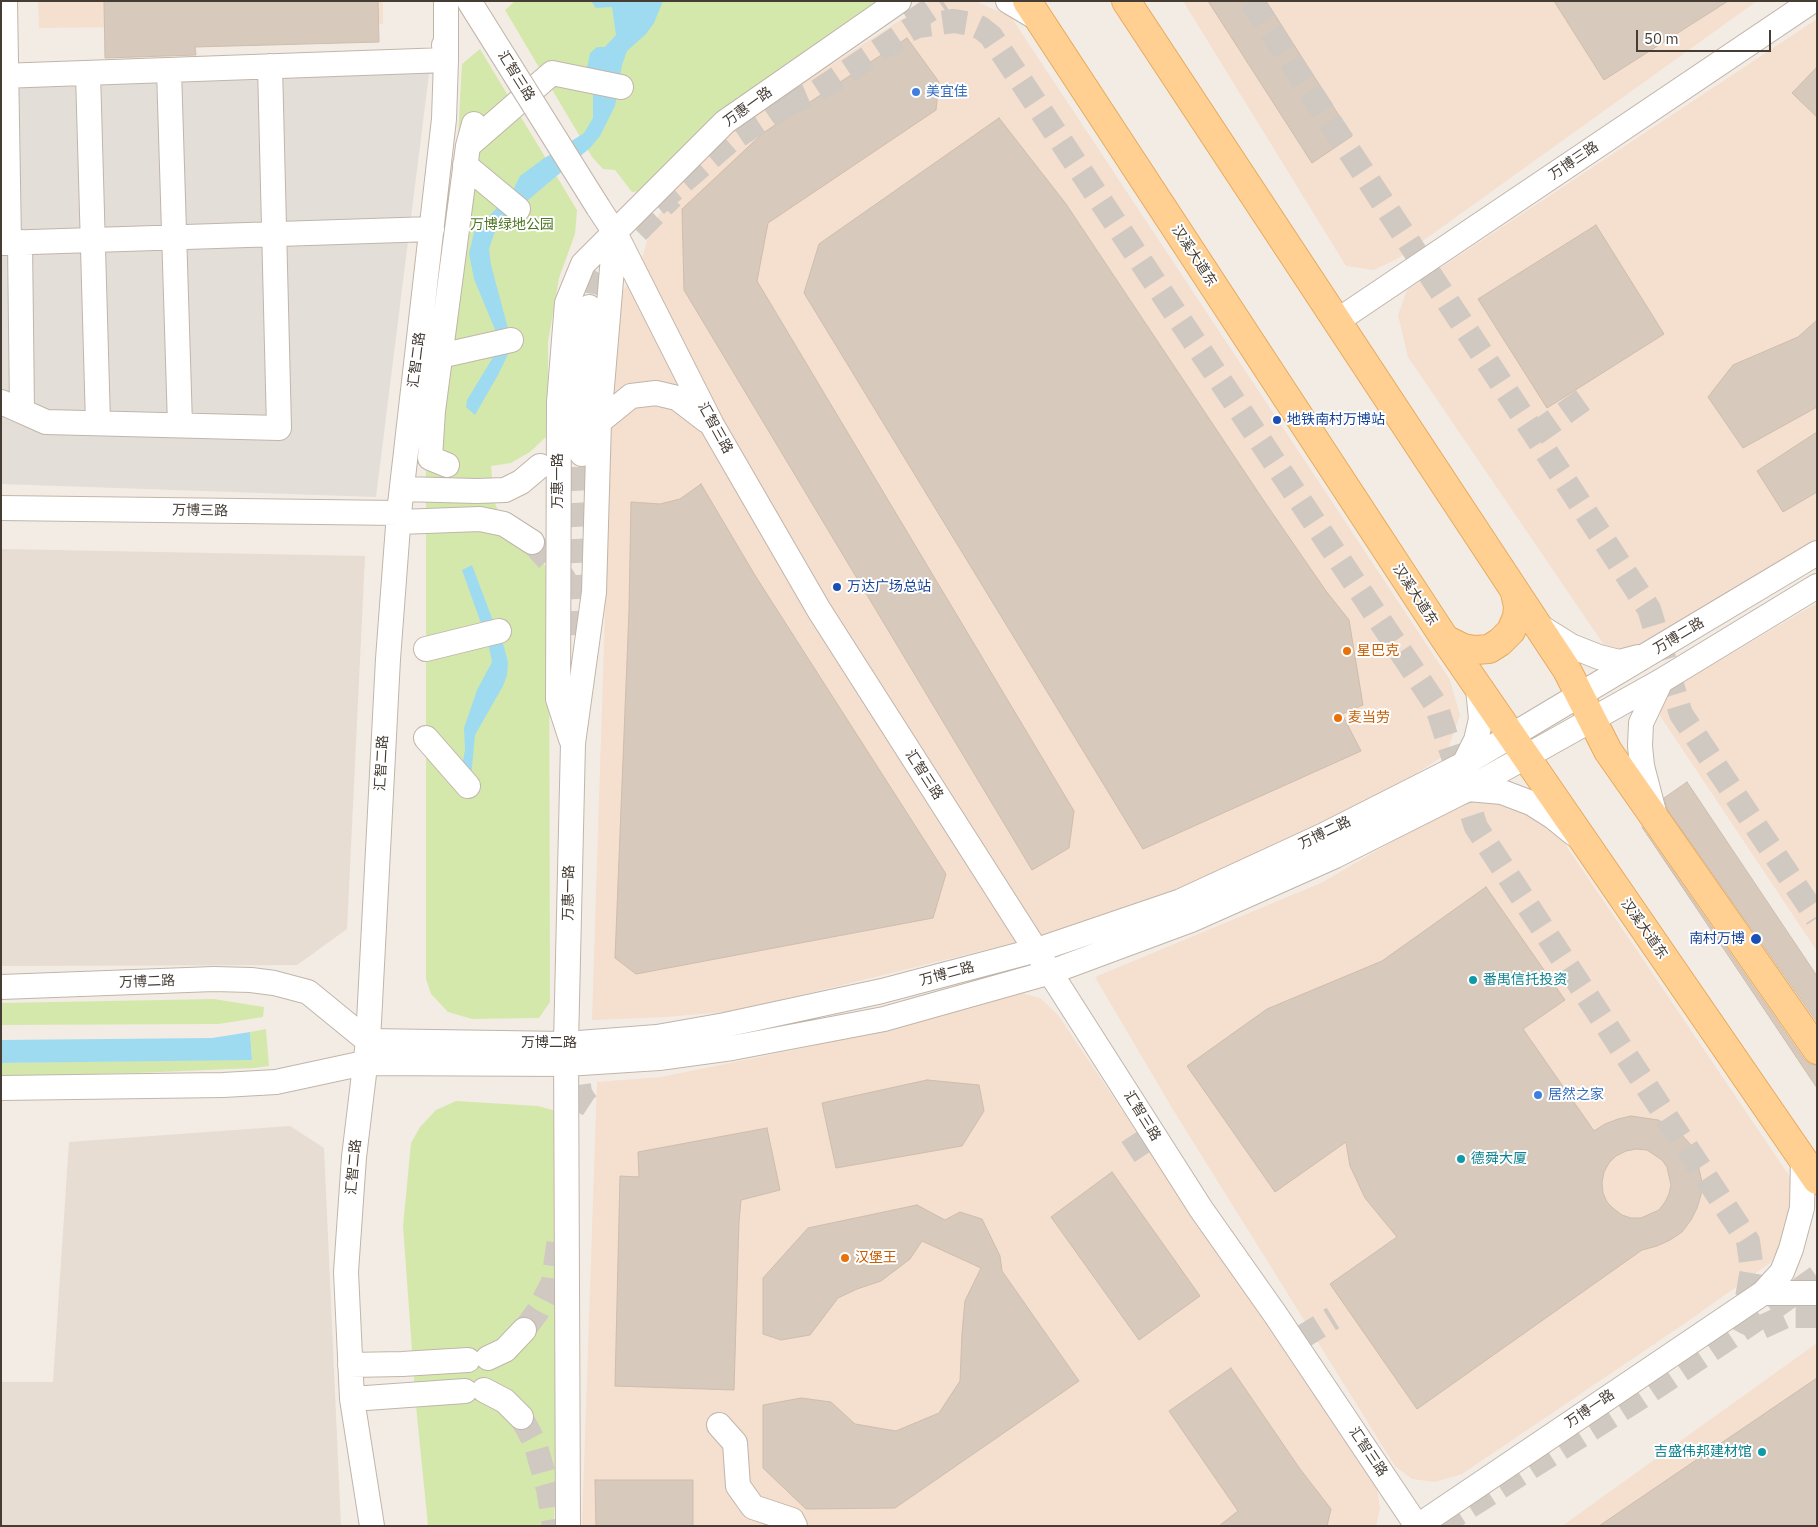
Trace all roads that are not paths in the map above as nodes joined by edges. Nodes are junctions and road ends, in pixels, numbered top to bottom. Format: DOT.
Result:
graph roads {
  1 [pos="5,1"];
  2 [pos="438,1"];
  3 [pos="446,1"];
  4 [pos="468,1"];
  5 [pos="1008,1"];
  6 [pos="1126,1"];
  7 [pos="1812,1"];
  8 [pos="899,2"];
  9 [pos="1033,10"];
  10 [pos="446,60"];
  11 [pos="270,66"];
  12 [pos="170,70"];
  13 [pos="88,73"];
  14 [pos="4,76"];
  15 [pos="622,87"];
  16 [pos="469,145"];
  17 [pos="511,203"];
  18 [pos="432,229"];
  19 [pos="615,233"];
  20 [pos="274,234"];
  21 [pos="174,237"];
  22 [pos="93,240"];
  23 [pos="10,243"];
  24 [pos="590,307"];
  25 [pos="1337,321"];
  26 [pos="504,342"];
  27 [pos="440,356"];
  28 [pos="12,407"];
  29 [pos="599,422"];
  30 [pos="98,424"];
  31 [pos="180,425"];
  32 [pos="712,425"];
  33 [pos="446,465"];
  34 [pos="540,466"];
  35 [pos="402,489"];
  36 [pos="1,508"];
  37 [pos="399,517"];
  38 [pos="532,542"];
  39 [pos="1817,553"];
  40 [pos="1817,586"];
  41 [pos="1515,593"];
  42 [pos="1537,624"];
  43 [pos="499,631"];
  44 [pos="1445,640"];
  45 [pos="426,649"];
  46 [pos="1648,655"];
  47 [pos="1661,681"];
  48 [pos="1478,688"];
  49 [pos="1580,696"];
  50 [pos="1593,721"];
  51 [pos="426,738"];
  52 [pos="573,743"];
  53 [pos="1518,747"];
  54 [pos="1464,764"];
  55 [pos="468,786"];
  56 [pos="1468,789"];
  57 [pos="1656,819"];
  58 [pos="1584,842"];
  59 [pos="1037,950"];
  60 [pos="1051,972"];
  61 [pos="1,987"];
  62 [pos="1817,1050"];
  63 [pos="366,1052"];
  64 [pos="566,1054"];
  65 [pos="1,1088"];
  66 [pos="1810,1169"];
  67 [pos="1763,1292"];
  68 [pos="1817,1292"];
  69 [pos="524,1330"];
  70 [pos="350,1365"];
  71 [pos="352,1399"];
  72 [pos="522,1417"];
  73 [pos="720,1425"];
  74 [pos="372,1526"];
  75 [pos="568,1526"];
  76 [pos="795,1526"];
  77 [pos="1417,1526"];
  1 -- 14 [label="street"];
  2 -- 10 [label="street"];
  3 -- 10 [label="street, 汇智二路"];
  4 -- 19 [label="street, 汇智三路, bridge"];
  5 -- 9 [label="street"];
  6 -- 25 [label="main road"];
  7 -- 25 [label="street, 万博三路"];
  8 -- 19 [label="street, 万惠一路"];
  9 -- 44 [label="main road, 汉溪大道东"];
  10 -- 11 [label="street"];
  10 -- 18 [label="street, 汇智二路"];
  11 -- 12 [label="street"];
  11 -- 20 [label="street"];
  12 -- 13 [label="street"];
  12 -- 21 [label="street"];
  13 -- 14 [label="street"];
  13 -- 22 [label="street"];
  14 -- 23 [label="street"];
  15 -- 16 [label="street"];
  16 -- 17 [label="street"];
  16 -- 27 [label="street"];
  18 -- 20 [label="street"];
  18 -- 35 [label="street, 汇智二路"];
  19 -- 29 [label="street, 万惠一路"];
  19 -- 32 [label="street, 汇智三路"];
  19 -- 52 [label="street, 万惠一路"];
  20 -- 21 [label="street"];
  20 -- 31 [label="street"];
  21 -- 22 [label="street"];
  21 -- 31 [label="street"];
  22 -- 23 [label="street"];
  22 -- 30 [label="street"];
  23 -- 28 [label="street"];
  24 -- 52 [label="street"];
  25 -- 41 [label="main road"];
  26 -- 27 [label="street"];
  27 -- 33 [label="street"];
  28 -- 30 [label="street"];
  29 -- 32 [label="street"];
  29 -- 52 [label="street, 万惠一路"];
  30 -- 31 [label="street"];
  32 -- 59 [label="street, 汇智三路"];
  34 -- 35 [label="street"];
  35 -- 37 [label="street, 汇智二路"];
  36 -- 37 [label="street, 万博三路"];
  37 -- 38 [label="street, 万博三路"];
  37 -- 63 [label="street, 汇智二路"];
  39 -- 46 [label="street, 万博二路"];
  40 -- 47 [label="street, 万博二路"];
  41 -- 42 [label="main road"];
  41 -- 44 [label="main road"];
  42 -- 46 [label="street"];
  42 -- 49 [label="main road"];
  43 -- 45 [label="street"];
  44 -- 48 [label="main road, 汉溪大道东"];
  46 -- 49 [label="street, 万博二路"];
  47 -- 50 [label="street, 万博二路"];
  47 -- 57 [label="street"];
  48 -- 53 [label="main road, 汉溪大道东"];
  48 -- 54 [label="street"];
  49 -- 50 [label="main road"];
  49 -- 53 [label="street, 万博二路"];
  50 -- 53 [label="street, 万博二路"];
  50 -- 57 [label="main road"];
  51 -- 55 [label="street"];
  52 -- 64 [label="street, 万惠一路"];
  53 -- 54 [label="street, 万博二路"];
  53 -- 56 [label="street, 万博二路"];
  53 -- 58 [label="main road, 汉溪大道东"];
  54 -- 59 [label="street, 万博二路"];
  56 -- 58 [label="street"];
  56 -- 60 [label="street, 万博二路"];
  57 -- 62 [label="main road"];
  58 -- 66 [label="main road, 汉溪大道东"];
  59 -- 60 [label="street, 汇智三路"];
  59 -- 64 [label="street, 万博二路"];
  60 -- 64 [label="street, 万博二路"];
  60 -- 77 [label="street, 汇智三路"];
  61 -- 63 [label="street, 万博二路"];
  63 -- 64 [label="street, 万博二路"];
  63 -- 65 [label="street, 万博二路"];
  63 -- 70 [label="street, 汇智二路"];
  64 -- 75 [label="street, 万惠一路"];
  66 -- 67 [label="street, 万博一路"];
  67 -- 68 [label="street"];
  67 -- 77 [label="street, 万博一路"];
  69 -- 70 [label="street"];
  70 -- 71 [label="street, 汇智二路"];
  71 -- 72 [label="street"];
  71 -- 74 [label="street, 汇智二路"];
  73 -- 76 [label="street"];
}
